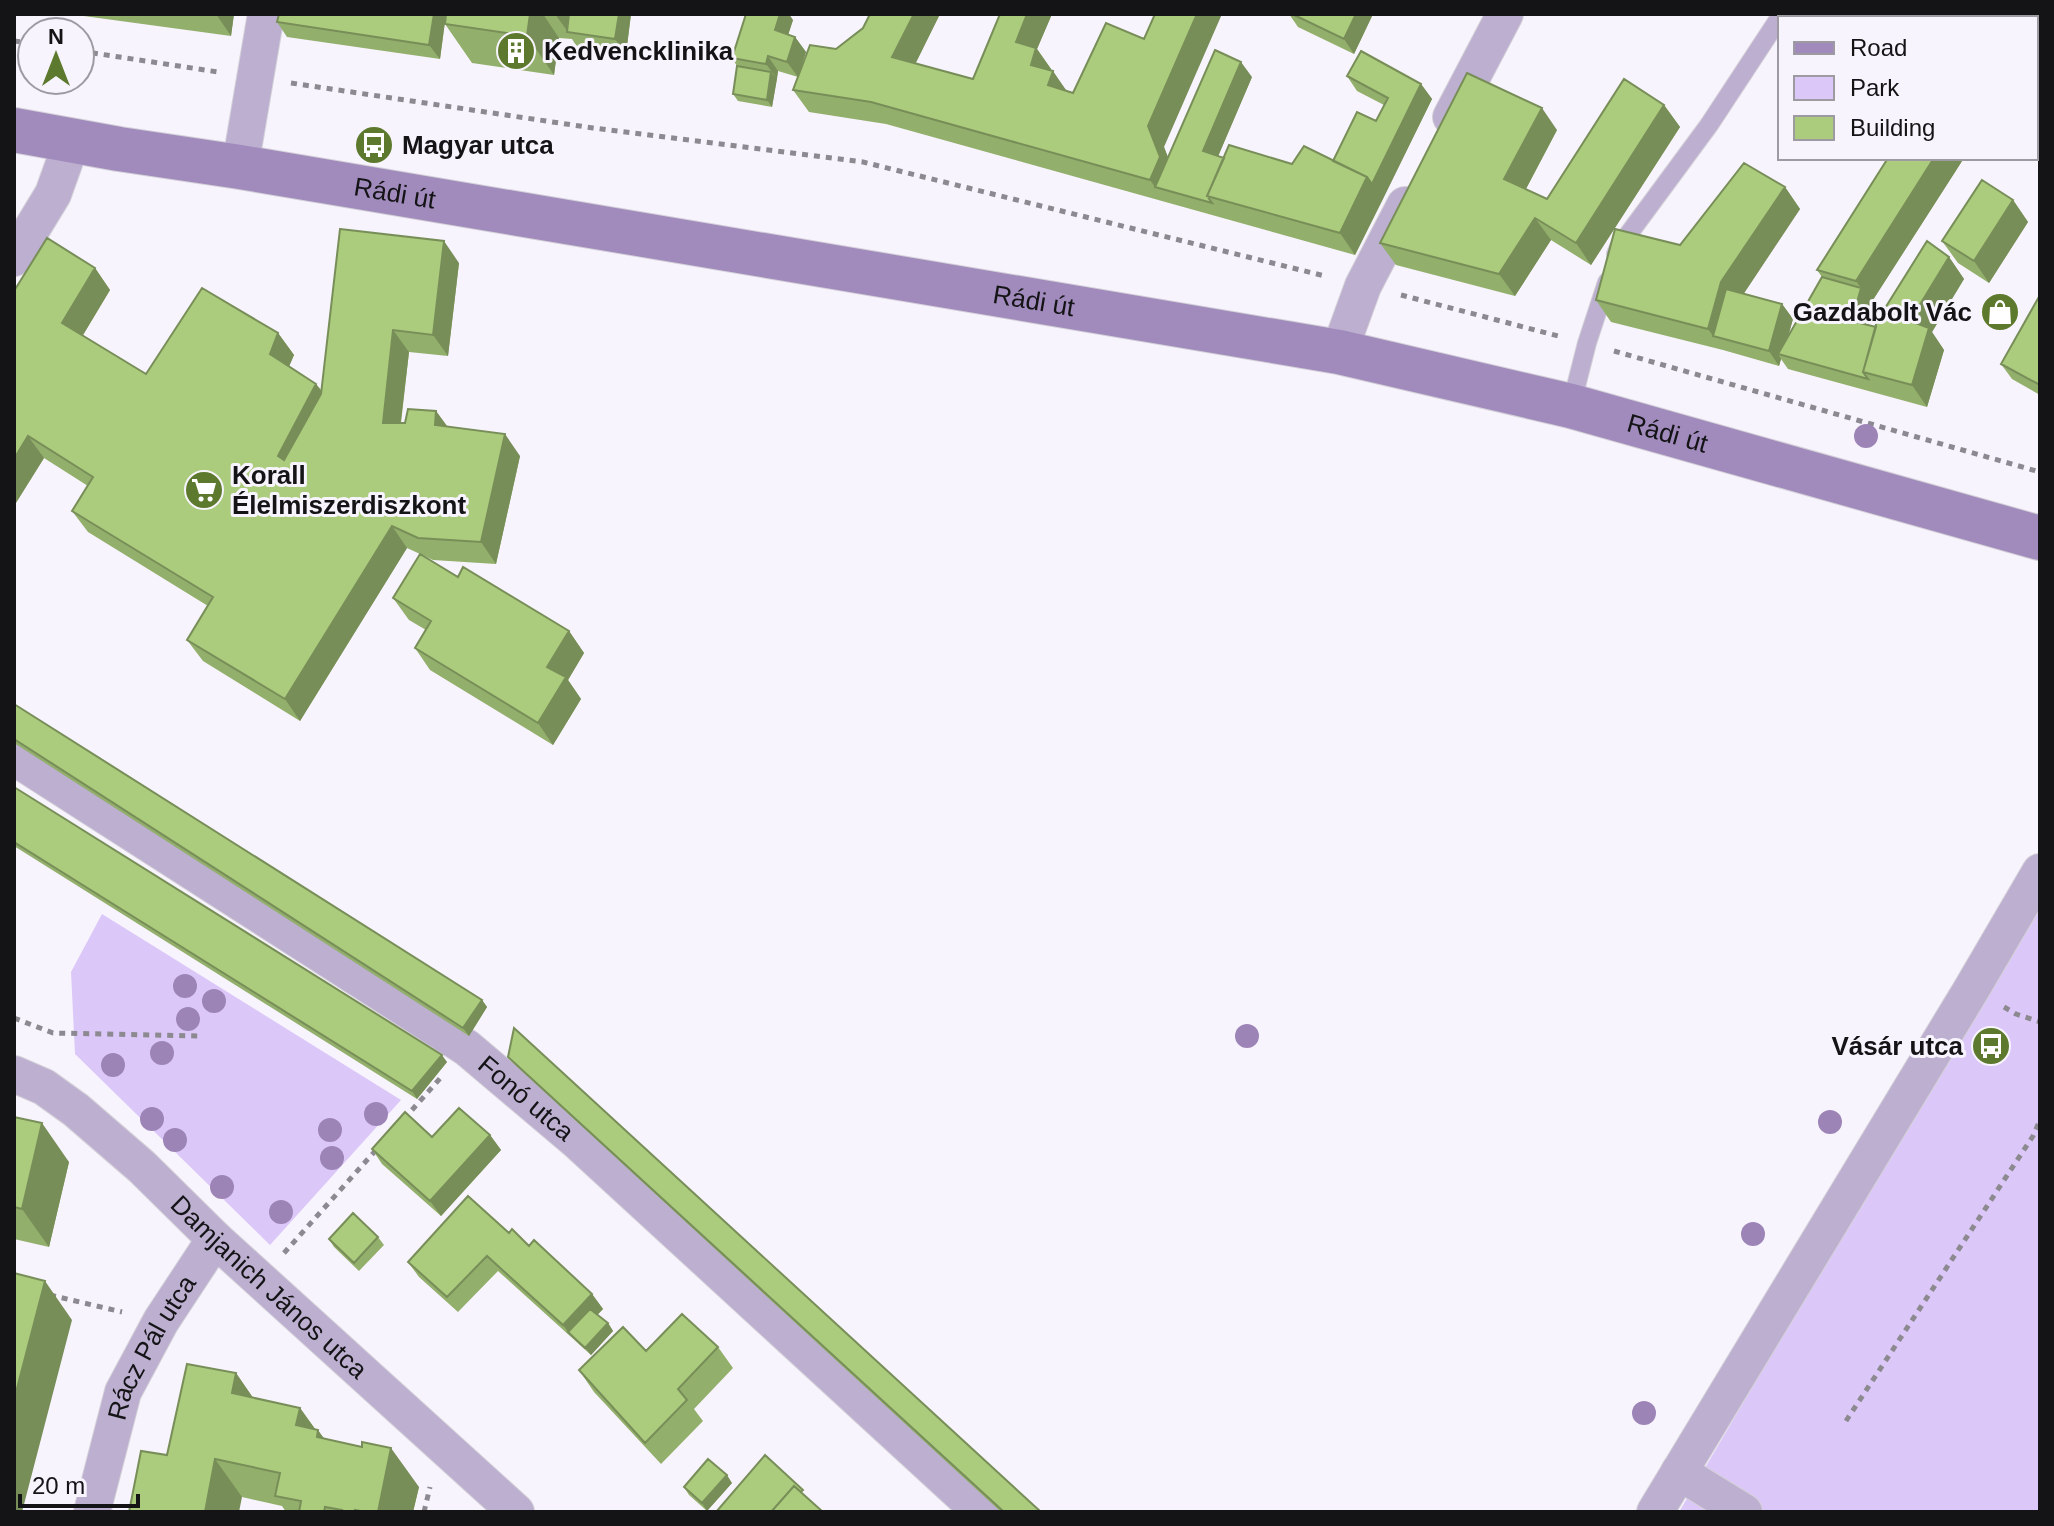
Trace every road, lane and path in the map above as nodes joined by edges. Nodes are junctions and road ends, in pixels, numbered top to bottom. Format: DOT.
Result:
graph roads {
  1 [pos="266,14"];
  2 [pos="1505,14"];
  3 [pos="1778,20"];
  4 [pos="96,53"];
  5 [pos="255,77"];
  6 [pos="14,130"];
  7 [pos="72,141"];
  8 [pos="240,167"];
  9 [pos="14,258"];
  10 [pos="1363,286"];
  11 [pos="1587,343"];
  12 [pos="1339,352"];
  13 [pos="1571,406"];
  14 [pos="2040,472"];
  15 [pos="2040,538"];
  16 [pos="14,757"];
  17 [pos="2040,872"];
  18 [pos="2016,1014"];
  19 [pos="14,1018"];
  20 [pos="2040,1022"];
  21 [pos="201,1036"];
  22 [pos="467,1048"];
  23 [pos="14,1074"];
  24 [pos="2040,1120"];
  25 [pos="395,1129"];
  26 [pos="385,1141"];
  27 [pos="215,1239"];
  28 [pos="261,1280"];
  29 [pos="45,1294"];
  30 [pos="123,1312"];
  31 [pos="1846,1421"];
  32 [pos="1679,1472"];
  33 [pos="430,1487"];
  34 [pos="92,1512"];
  35 [pos="424,1512"];
  36 [pos="516,1512"];
  37 [pos="981,1512"];
  38 [pos="1655,1512"];
  39 [pos="1744,1512"];
  1 -- 5 [label="street"];
  2 -- 10 [label="street"];
  3 -- 11 [label="lane"];
  4 -- 5 [label="path"];
  5 -- 8 [label="street"];
  5 -- 10 [label="path"];
  6 -- 7 [label="street, Rádi út"];
  7 -- 8 [label="street, Rádi út"];
  7 -- 9 [label="street"];
  8 -- 12 [label="street, Rádi út"];
  10 -- 11 [label="path"];
  10 -- 12 [label="street"];
  11 -- 13 [label="lane"];
  11 -- 14 [label="path"];
  12 -- 13 [label="street, Rádi út"];
  13 -- 15 [label="street, Rádi út"];
  16 -- 22 [label="street, Fonó utca"];
  17 -- 32 [label="street"];
  18 -- 20 [label="path"];
  19 -- 21 [label="path"];
  22 -- 25 [label="path"];
  22 -- 37 [label="street, Fonó utca"];
  23 -- 27 [label="street, Damjanich János utca"];
  24 -- 31 [label="path"];
  26 -- 28 [label="path"];
  27 -- 28 [label="street, Damjanich János utca"];
  27 -- 34 [label="street, Rácz Pál utca"];
  28 -- 36 [label="street, Damjanich János utca"];
  29 -- 30 [label="path"];
  32 -- 38 [label="street"];
  32 -- 39 [label="street"];
  33 -- 35 [label="path"];
}
